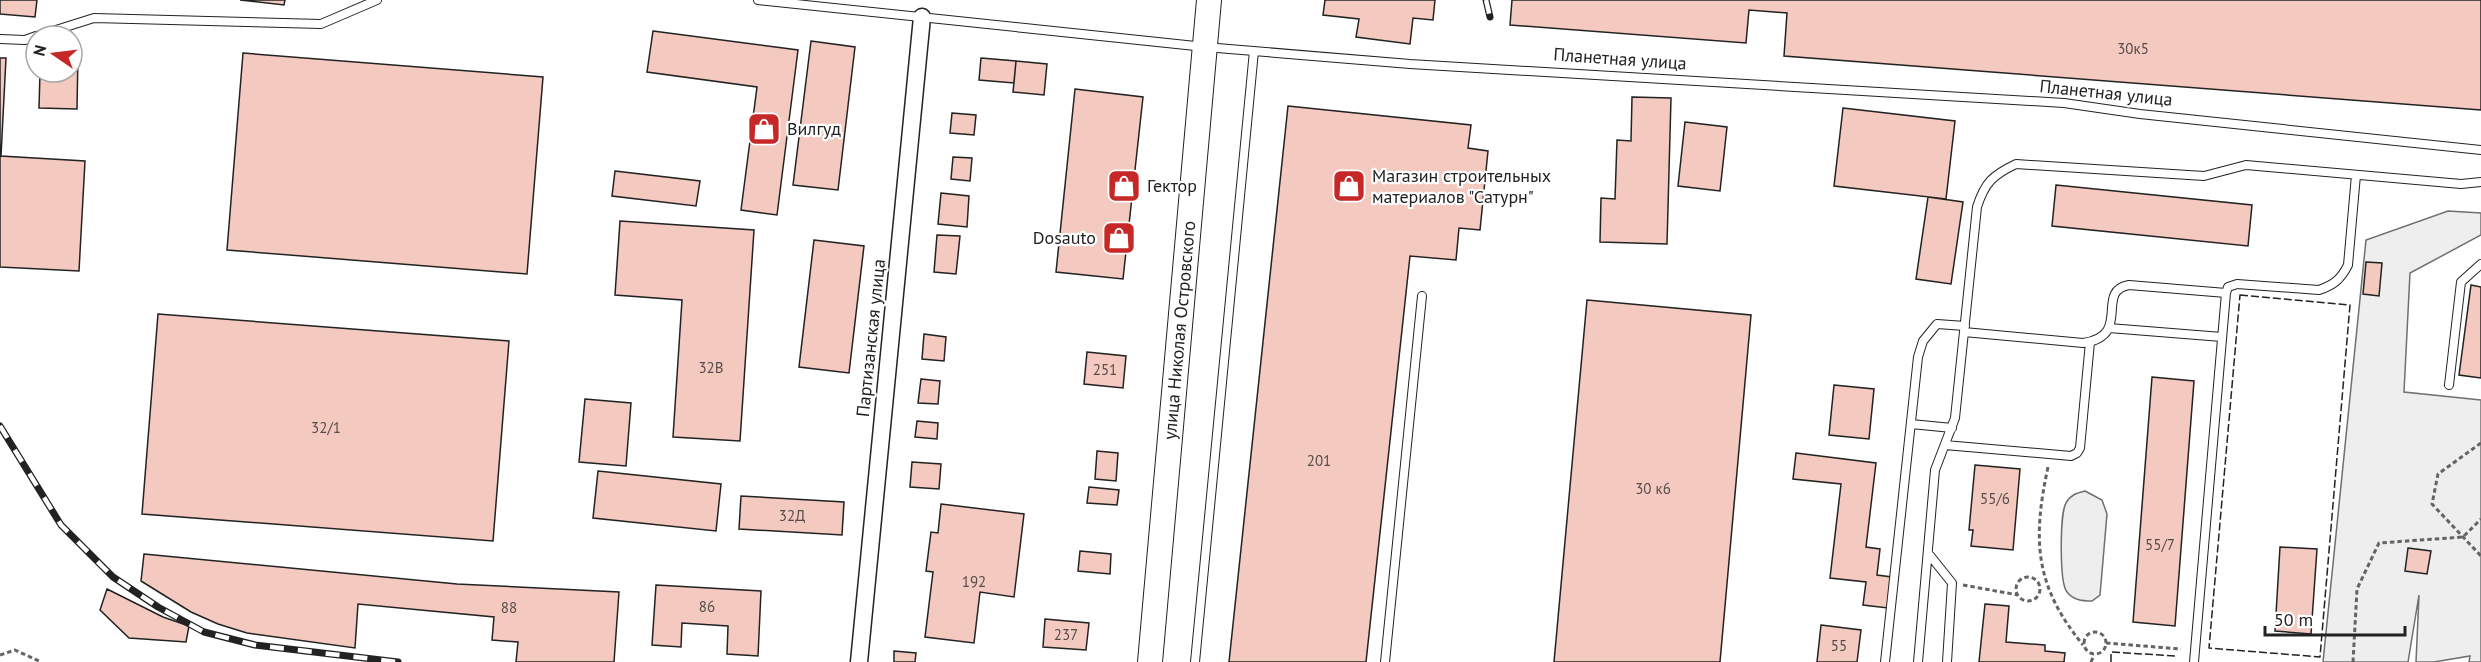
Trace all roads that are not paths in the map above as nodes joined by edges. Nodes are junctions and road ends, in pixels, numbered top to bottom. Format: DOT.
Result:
graph roads {
  1 [pos="377,0"];
  2 [pos="758,0"];
  3 [pos="1209,0"];
  4 [pos="922,17"];
  5 [pos="75,24"];
  6 [pos="0,39"];
  7 [pos="24,40"];
  8 [pos="1205,47"];
  9 [pos="1254,51"];
  10 [pos="2481,150"];
  11 [pos="2356,175"];
  12 [pos="2481,182"];
  13 [pos="2481,264"];
  14 [pos="2226,292"];
  15 [pos="1422,296"];
  16 [pos="2109,328"];
  17 [pos="1964,329"];
  18 [pos="2222,337"];
  19 [pos="2090,342"];
  20 [pos="2449,385"];
  21 [pos="1911,424"];
  22 [pos="1952,428"];
  23 [pos="1945,445"];
  24 [pos="1928,553"];
  25 [pos="859,662"];
  26 [pos="1150,662"];
  27 [pos="1195,662"];
  28 [pos="1385,662"];
  29 [pos="1885,662"];
  30 [pos="1918,662"];
  31 [pos="1947,662"];
  32 [pos="2194,662"];
  1 -- 5 [label="lane"];
  2 -- 4 [label="lane, Планетная улица"];
  3 -- 8 [label="street, улица Николая Островского"];
  4 -- 8 [label="lane, Планетная улица"];
  4 -- 25 [label="street, Партизанская улица"];
  6 -- 7 [label="lane"];
  8 -- 9 [label="lane, Планетная улица"];
  8 -- 26 [label="street, улица Николая Островского"];
  9 -- 10 [label="lane, Планетная улица"];
  9 -- 27 [label="lane"];
  11 -- 12 [label="lane"];
  11 -- 14 [label="lane"];
  11 -- 17 [label="lane"];
  13 -- 20 [label="lane"];
  14 -- 16 [label="lane"];
  14 -- 18 [label="lane"];
  15 -- 28 [label="lane"];
  16 -- 18 [label="lane"];
  16 -- 19 [label="lane"];
  17 -- 19 [label="lane"];
  17 -- 21 [label="lane"];
  17 -- 22 [label="lane"];
  18 -- 32 [label="lane"];
  19 -- 23 [label="lane"];
  21 -- 22 [label="lane"];
  21 -- 29 [label="lane"];
  22 -- 23 [label="lane"];
  23 -- 24 [label="lane"];
  24 -- 30 [label="lane"];
  24 -- 31 [label="lane"];
}
